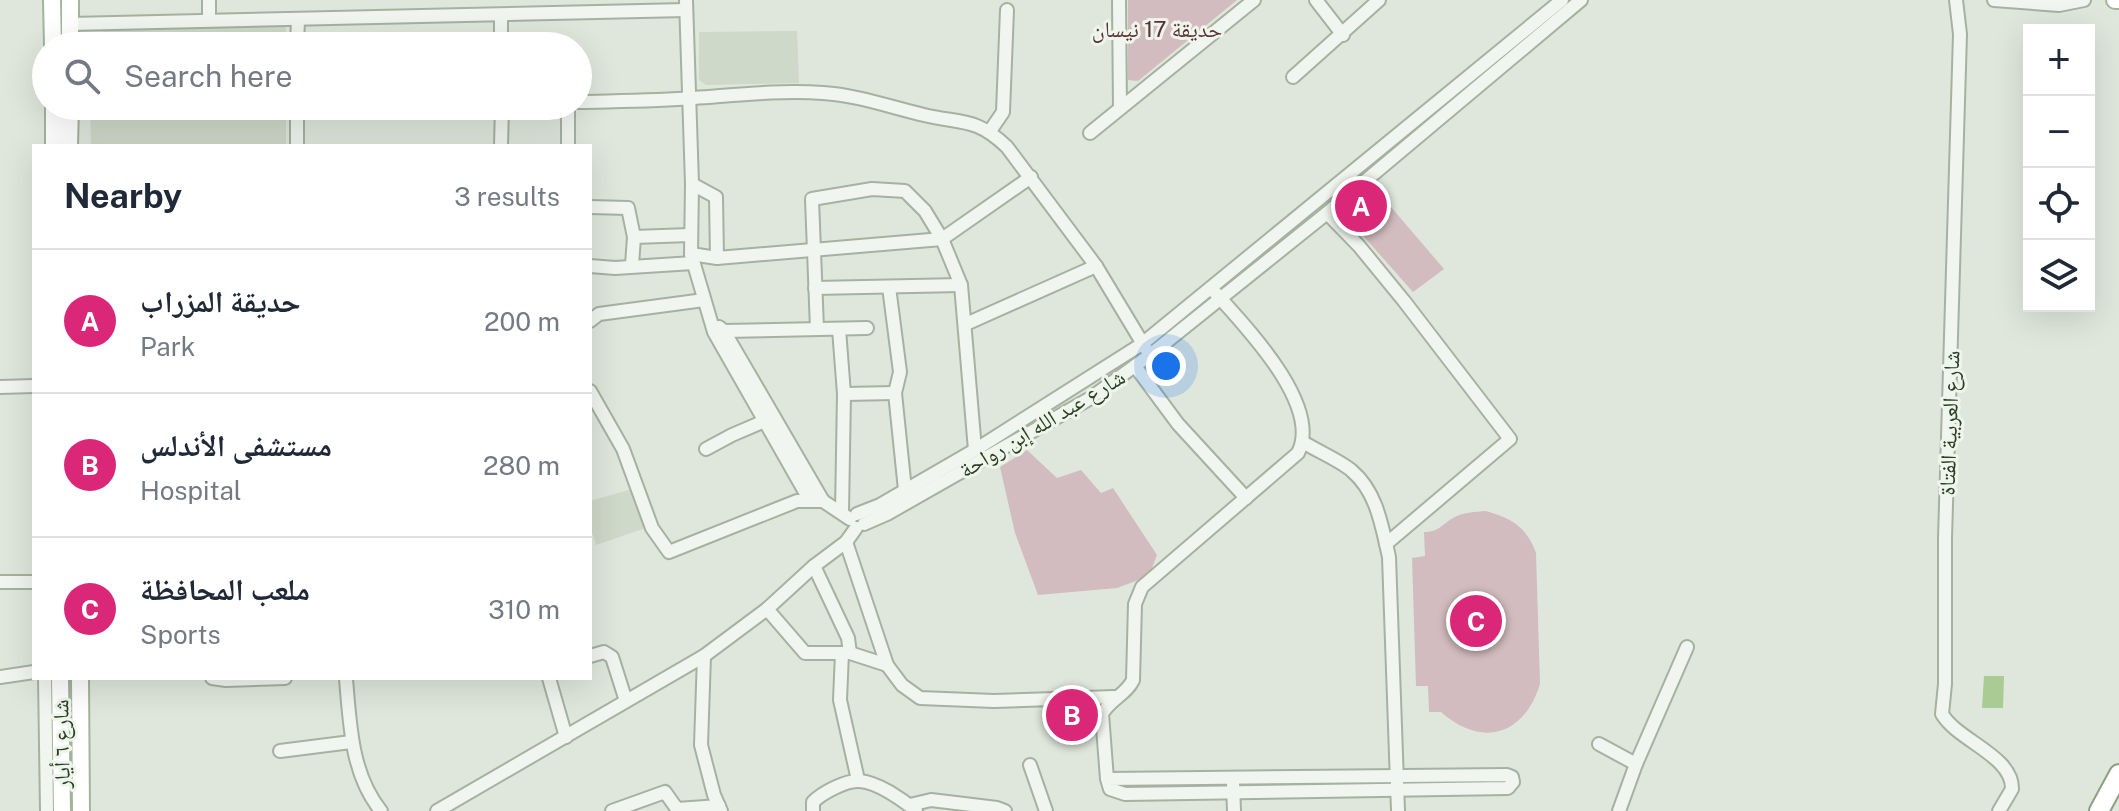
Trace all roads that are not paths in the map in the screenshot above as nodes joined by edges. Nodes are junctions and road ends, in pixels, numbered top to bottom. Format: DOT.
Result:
graph roads {
  1 [pos="52,0"];
  2 [pos="70,0"];
  3 [pos="209,0"];
  4 [pos="1119,0"];
  5 [pos="1254,0"];
  6 [pos="1316,0"];
  7 [pos="1379,0"];
  8 [pos="1562,0"];
  9 [pos="1581,0"];
  10 [pos="1956,0"];
  11 [pos="1994,0"];
  12 [pos="2084,0"];
  13 [pos="686,5"];
  14 [pos="540,7"];
  15 [pos="1007,10"];
  16 [pos="501,15"];
  17 [pos="209,19"];
  18 [pos="298,19"];
  19 [pos="70,24"];
  20 [pos="53,32"];
  21 [pos="70,32"];
  22 [pos="298,32"];
  23 [pos="501,32"];
  24 [pos="1343,35"];
  25 [pos="1293,77"];
  26 [pos="689,99"];
  27 [pos="592,102"];
  28 [pos="1120,108"];
  29 [pos="54,120"];
  30 [pos="70,120"];
  31 [pos="297,120"];
  32 [pos="502,120"];
  33 [pos="568,120"];
  34 [pos="990,131"];
  35 [pos="1090,133"];
  36 [pos="54,144"];
  37 [pos="69,144"];
  38 [pos="297,144"];
  39 [pos="501,144"];
  40 [pos="568,144"];
  41 [pos="1031,177"];
  42 [pos="692,184"];
  43 [pos="592,207"];
  44 [pos="1327,213"];
  45 [pos="690,235"];
  46 [pos="634,237"];
  47 [pos="942,239"];
  48 [pos="814,249"];
  49 [pos="717,258"];
  50 [pos="692,259"];
  51 [pos="632,265"];
  52 [pos="592,266"];
  53 [pos="1096,266"];
  54 [pos="961,285"];
  55 [pos="889,287"];
  56 [pos="815,288"];
  57 [pos="1211,288"];
  58 [pos="1221,299"];
  59 [pos="704,300"];
  60 [pos="592,319"];
  61 [pos="712,322"];
  62 [pos="966,324"];
  63 [pos="867,328"];
  64 [pos="817,329"];
  65 [pos="839,329"];
  66 [pos="724,331"];
  67 [pos="1146,350"];
  68 [pos="1135,366"];
  69 [pos="32,386"];
  70 [pos="0,387"];
  71 [pos="895,393"];
  72 [pos="844,394"];
  73 [pos="592,395"];
  74 [pos="767,420"];
  75 [pos="1303,442"];
  76 [pos="706,449"];
  77 [pos="975,450"];
  78 [pos="905,490"];
  79 [pos="1246,498"];
  80 [pos="809,499"];
  81 [pos="823,501"];
  82 [pos="854,519"];
  83 [pos="846,542"];
  84 [pos="1386,544"];
  85 [pos="814,566"];
  86 [pos="0,582"];
  87 [pos="32,582"];
  88 [pos="767,609"];
  89 [pos="1687,647"];
  90 [pos="846,653"];
  91 [pos="592,655"];
  92 [pos="704,656"];
  93 [pos="887,665"];
  94 [pos="32,672"];
  95 [pos="0,677"];
  96 [pos="45,680"];
  97 [pos="60,680"];
  98 [pos="80,680"];
  99 [pos="346,680"];
  100 [pos="550,680"];
  101 [pos="1114,697"];
  102 [pos="626,701"];
  103 [pos="566,737"];
  104 [pos="351,742"];
  105 [pos="1599,744"];
  106 [pos="280,751"];
  107 [pos="1636,764"];
  108 [pos="1030,765"];
  109 [pos="2119,774"];
  110 [pos="1233,776"];
  111 [pos="1107,779"];
  112 [pos="858,780"];
  113 [pos="1397,783"];
  114 [pos="1234,791"];
  115 [pos="913,808"];
  116 [pos="720,809"];
  117 [pos="47,811"];
  118 [pos="62,811"];
  119 [pos="81,811"];
  120 [pos="381,811"];
  121 [pos="437,811"];
  122 [pos="612,811"];
  123 [pos="813,811"];
  124 [pos="1005,811"];
  125 [pos="1046,811"];
  126 [pos="1234,811"];
  127 [pos="1398,811"];
  128 [pos="1619,811"];
  129 [pos="1999,811"];
  130 [pos="2099,811"];
  1 -- 20 [label="main road"];
  2 -- 19 [label="main road"];
  3 -- 17 [label="street"];
  4 -- 28 [label="street"];
  5 -- 28 [label="street"];
  6 -- 24 [label="street"];
  7 -- 24 [label="street"];
  8 -- 57 [label="street, شارع عبد الله إبن رواحة"];
  9 -- 44 [label="street, شارع عبد الله إبن رواحة"];
  10 -- 129 [label="street, شارع العربية الفتاة"];
  11 -- 12 [label="street"];
  13 -- 14 [label="street"];
  13 -- 26 [label="street"];
  14 -- 16 [label="street"];
  15 -- 34 [label="street"];
  16 -- 18 [label="street"];
  16 -- 23 [label="street"];
  17 -- 18 [label="street"];
  17 -- 19 [label="street"];
  18 -- 22 [label="street"];
  19 -- 21 [label="main road"];
  24 -- 25 [label="street"];
  26 -- 27 [label="street"];
  26 -- 34 [label="street"];
  26 -- 42 [label="street"];
  28 -- 35 [label="street"];
  29 -- 36 [label="main road"];
  30 -- 37 [label="main road"];
  31 -- 38 [label="street"];
  32 -- 39 [label="street"];
  33 -- 40 [label="street"];
  34 -- 41 [label="street"];
  41 -- 47 [label="street"];
  41 -- 53 [label="street"];
  42 -- 45 [label="street"];
  42 -- 49 [label="street"];
  43 -- 46 [label="street"];
  44 -- 58 [label="street, شارع عبد الله إبن رواحة"];
  44 -- 84 [label="street"];
  45 -- 46 [label="street"];
  45 -- 50 [label="street"];
  46 -- 51 [label="street"];
  47 -- 48 [label="street"];
  47 -- 48 [label="street"];
  47 -- 54 [label="street"];
  48 -- 49 [label="street"];
  48 -- 56 [label="street"];
  49 -- 50 [label="street"];
  50 -- 51 [label="street"];
  50 -- 59 [label="street"];
  51 -- 52 [label="street"];
  53 -- 62 [label="street"];
  53 -- 67 [label="street"];
  54 -- 55 [label="street"];
  54 -- 62 [label="street"];
  55 -- 56 [label="street"];
  55 -- 71 [label="street"];
  56 -- 64 [label="street"];
  57 -- 58 [label="street"];
  57 -- 67 [label="street, شارع عبد الله إبن رواحة"];
  58 -- 67 [label="street, شارع عبد الله إبن رواحة"];
  58 -- 75 [label="street"];
  59 -- 60 [label="street"];
  59 -- 61 [label="street"];
  61 -- 66 [label="street"];
  61 -- 74 [label="street"];
  62 -- 77 [label="street"];
  63 -- 65 [label="street"];
  64 -- 65 [label="street"];
  64 -- 66 [label="street"];
  65 -- 72 [label="street"];
  66 -- 81 [label="street"];
  67 -- 68 [label="street, شارع عبد الله إبن رواحة"];
  67 -- 77 [label="street, شارع عبد الله إبن رواحة"];
  68 -- 79 [label="street"];
  68 -- 82 [label="street, شارع عبد الله إبن رواحة"];
  69 -- 70 [label="street"];
  71 -- 72 [label="street"];
  71 -- 78 [label="street"];
  72 -- 82 [label="street"];
  73 -- 80 [label="street"];
  74 -- 76 [label="street"];
  74 -- 80 [label="street"];
  75 -- 79 [label="street"];
  75 -- 84 [label="street"];
  77 -- 78 [label="street, شارع عبد الله إبن رواحة"];
  78 -- 82 [label="street, شارع عبد الله إبن رواحة"];
  79 -- 101 [label="street"];
  80 -- 81 [label="street"];
  81 -- 82 [label="street"];
  82 -- 83 [label="street"];
  83 -- 85 [label="street"];
  83 -- 93 [label="street"];
  84 -- 113 [label="street"];
  85 -- 88 [label="street"];
  85 -- 90 [label="street"];
  86 -- 87 [label="street"];
  88 -- 90 [label="street"];
  88 -- 92 [label="street"];
  89 -- 107 [label="street"];
  90 -- 93 [label="street"];
  90 -- 112 [label="street"];
  91 -- 102 [label="street"];
  92 -- 102 [label="street"];
  92 -- 116 [label="street"];
  93 -- 101 [label="street"];
  94 -- 95 [label="street"];
  96 -- 117 [label="street"];
  97 -- 118 [label="main road, شارع ٦ أيار"];
  98 -- 119 [label="main road, شارع ٦ أيار"];
  99 -- 104 [label="street"];
  100 -- 103 [label="street"];
  101 -- 111 [label="street"];
  102 -- 103 [label="street"];
  103 -- 121 [label="street"];
  104 -- 106 [label="street"];
  104 -- 120 [label="street"];
  105 -- 107 [label="street"];
  107 -- 128 [label="street"];
  108 -- 125 [label="street"];
  109 -- 130 [label="highway"];
  110 -- 111 [label="street"];
  110 -- 113 [label="street"];
  110 -- 114 [label="street"];
  111 -- 114 [label="street"];
  112 -- 115 [label="street"];
  112 -- 123 [label="street"];
  113 -- 113 [label="street"];
  113 -- 114 [label="street"];
  113 -- 127 [label="street"];
  114 -- 126 [label="street"];
  115 -- 124 [label="street"];
  116 -- 122 [label="street"];
}
